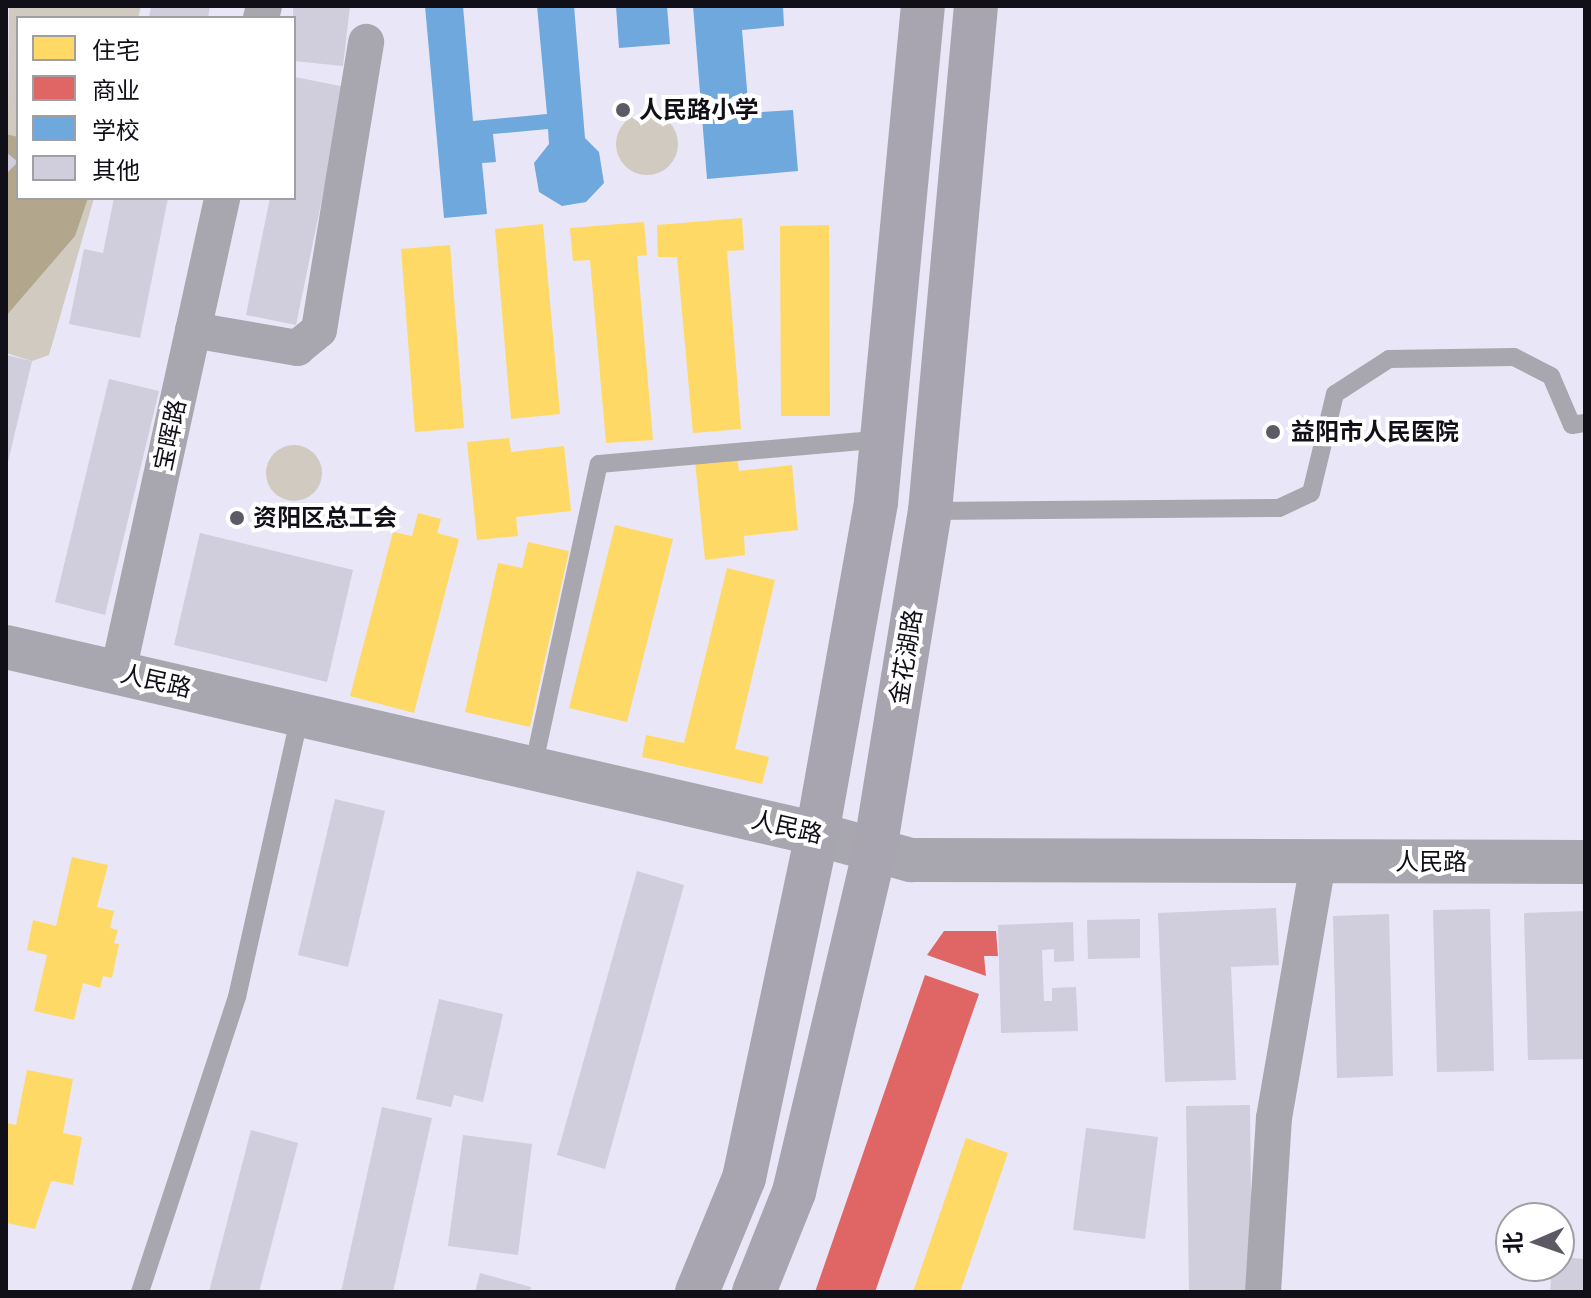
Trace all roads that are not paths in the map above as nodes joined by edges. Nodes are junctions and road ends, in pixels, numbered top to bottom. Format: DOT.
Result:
graph roads {
  1 [pos="923,6"];
  2 [pos="976,6"];
  3 [pos="366,42"];
  4 [pos="222,200"];
  5 [pos="193,330"];
  6 [pos="1585,423"];
  7 [pos="882,439"];
  8 [pos="930,511"];
  9 [pos="6,647"];
  10 [pos="118,672"];
  11 [pos="300,715"];
  12 [pos="533,768"];
  13 [pos="817,834"];
  14 [pos="875,850"];
  15 [pos="1318,862"];
  16 [pos="1585,862"];
  17 [pos="140,1292"];
  18 [pos="697,1292"];
  19 [pos="754,1292"];
  20 [pos="1263,1292"];
  1 -- 7 [label="main road"];
  2 -- 8 [label="main road, 金花湖路"];
  3 -- 5 [label="street"];
  4 -- 5 [label="street, 宝晖路"];
  5 -- 10 [label="street, 宝晖路"];
  6 -- 8 [label="lane"];
  7 -- 12 [label="lane"];
  7 -- 13 [label="main road"];
  8 -- 14 [label="main road, 金花湖路"];
  9 -- 10 [label="street, 人民路"];
  10 -- 11 [label="street, 人民路"];
  11 -- 12 [label="street, 人民路"];
  11 -- 17 [label="lane"];
  12 -- 13 [label="street, 人民路"];
  13 -- 14 [label="street, 人民路"];
  13 -- 18 [label="main road"];
  14 -- 15 [label="street, 人民路"];
  14 -- 19 [label="main road, 金花湖路"];
  15 -- 16 [label="street, 人民路"];
  15 -- 20 [label="street"];
}
